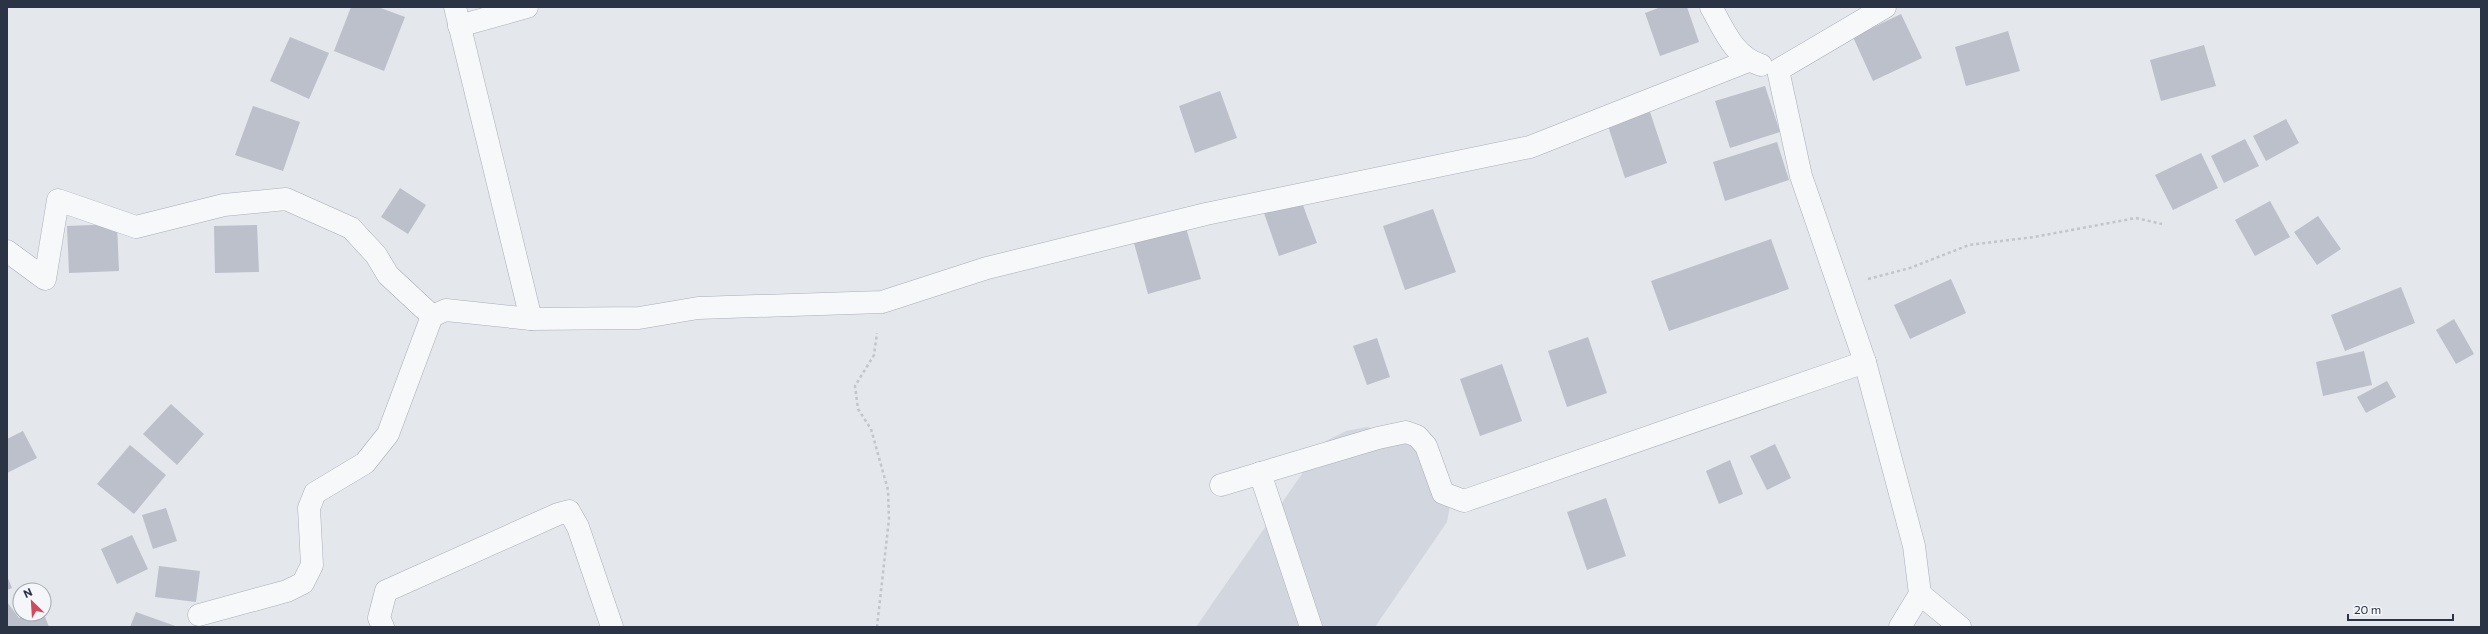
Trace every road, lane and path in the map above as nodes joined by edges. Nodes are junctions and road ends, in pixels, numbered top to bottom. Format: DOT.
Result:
graph roads {
  1 [pos="527,7"];
  2 [pos="1711,7"];
  3 [pos="1885,7"];
  4 [pos="457,16"];
  5 [pos="1748,61"];
  6 [pos="1778,70"];
  7 [pos="2162,224"];
  8 [pos="7,251"];
  9 [pos="1839,286"];
  10 [pos="882,302"];
  11 [pos="432,316"];
  12 [pos="531,319"];
  13 [pos="1865,362"];
  14 [pos="1260,473"];
  15 [pos="1221,484"];
  16 [pos="1920,594"];
  17 [pos="199,615"];
  18 [pos="383,627"];
  19 [pos="612,627"];
  20 [pos="877,627"];
  21 [pos="1311,627"];
  22 [pos="1900,627"];
  23 [pos="1960,627"];
  1 -- 4 [label="street"];
  2 -- 5 [label="street"];
  3 -- 6 [label="street"];
  4 -- 12 [label="street"];
  5 -- 6 [label="street"];
  5 -- 10 [label="street"];
  6 -- 9 [label="street"];
  7 -- 9 [label="path"];
  8 -- 11 [label="street"];
  9 -- 13 [label="street"];
  10 -- 12 [label="street"];
  10 -- 20 [label="path"];
  11 -- 12 [label="street"];
  11 -- 17 [label="street"];
  13 -- 14 [label="street"];
  13 -- 16 [label="street"];
  14 -- 15 [label="street"];
  14 -- 21 [label="street"];
  16 -- 22 [label="street"];
  16 -- 23 [label="street"];
  18 -- 19 [label="street"];
}
